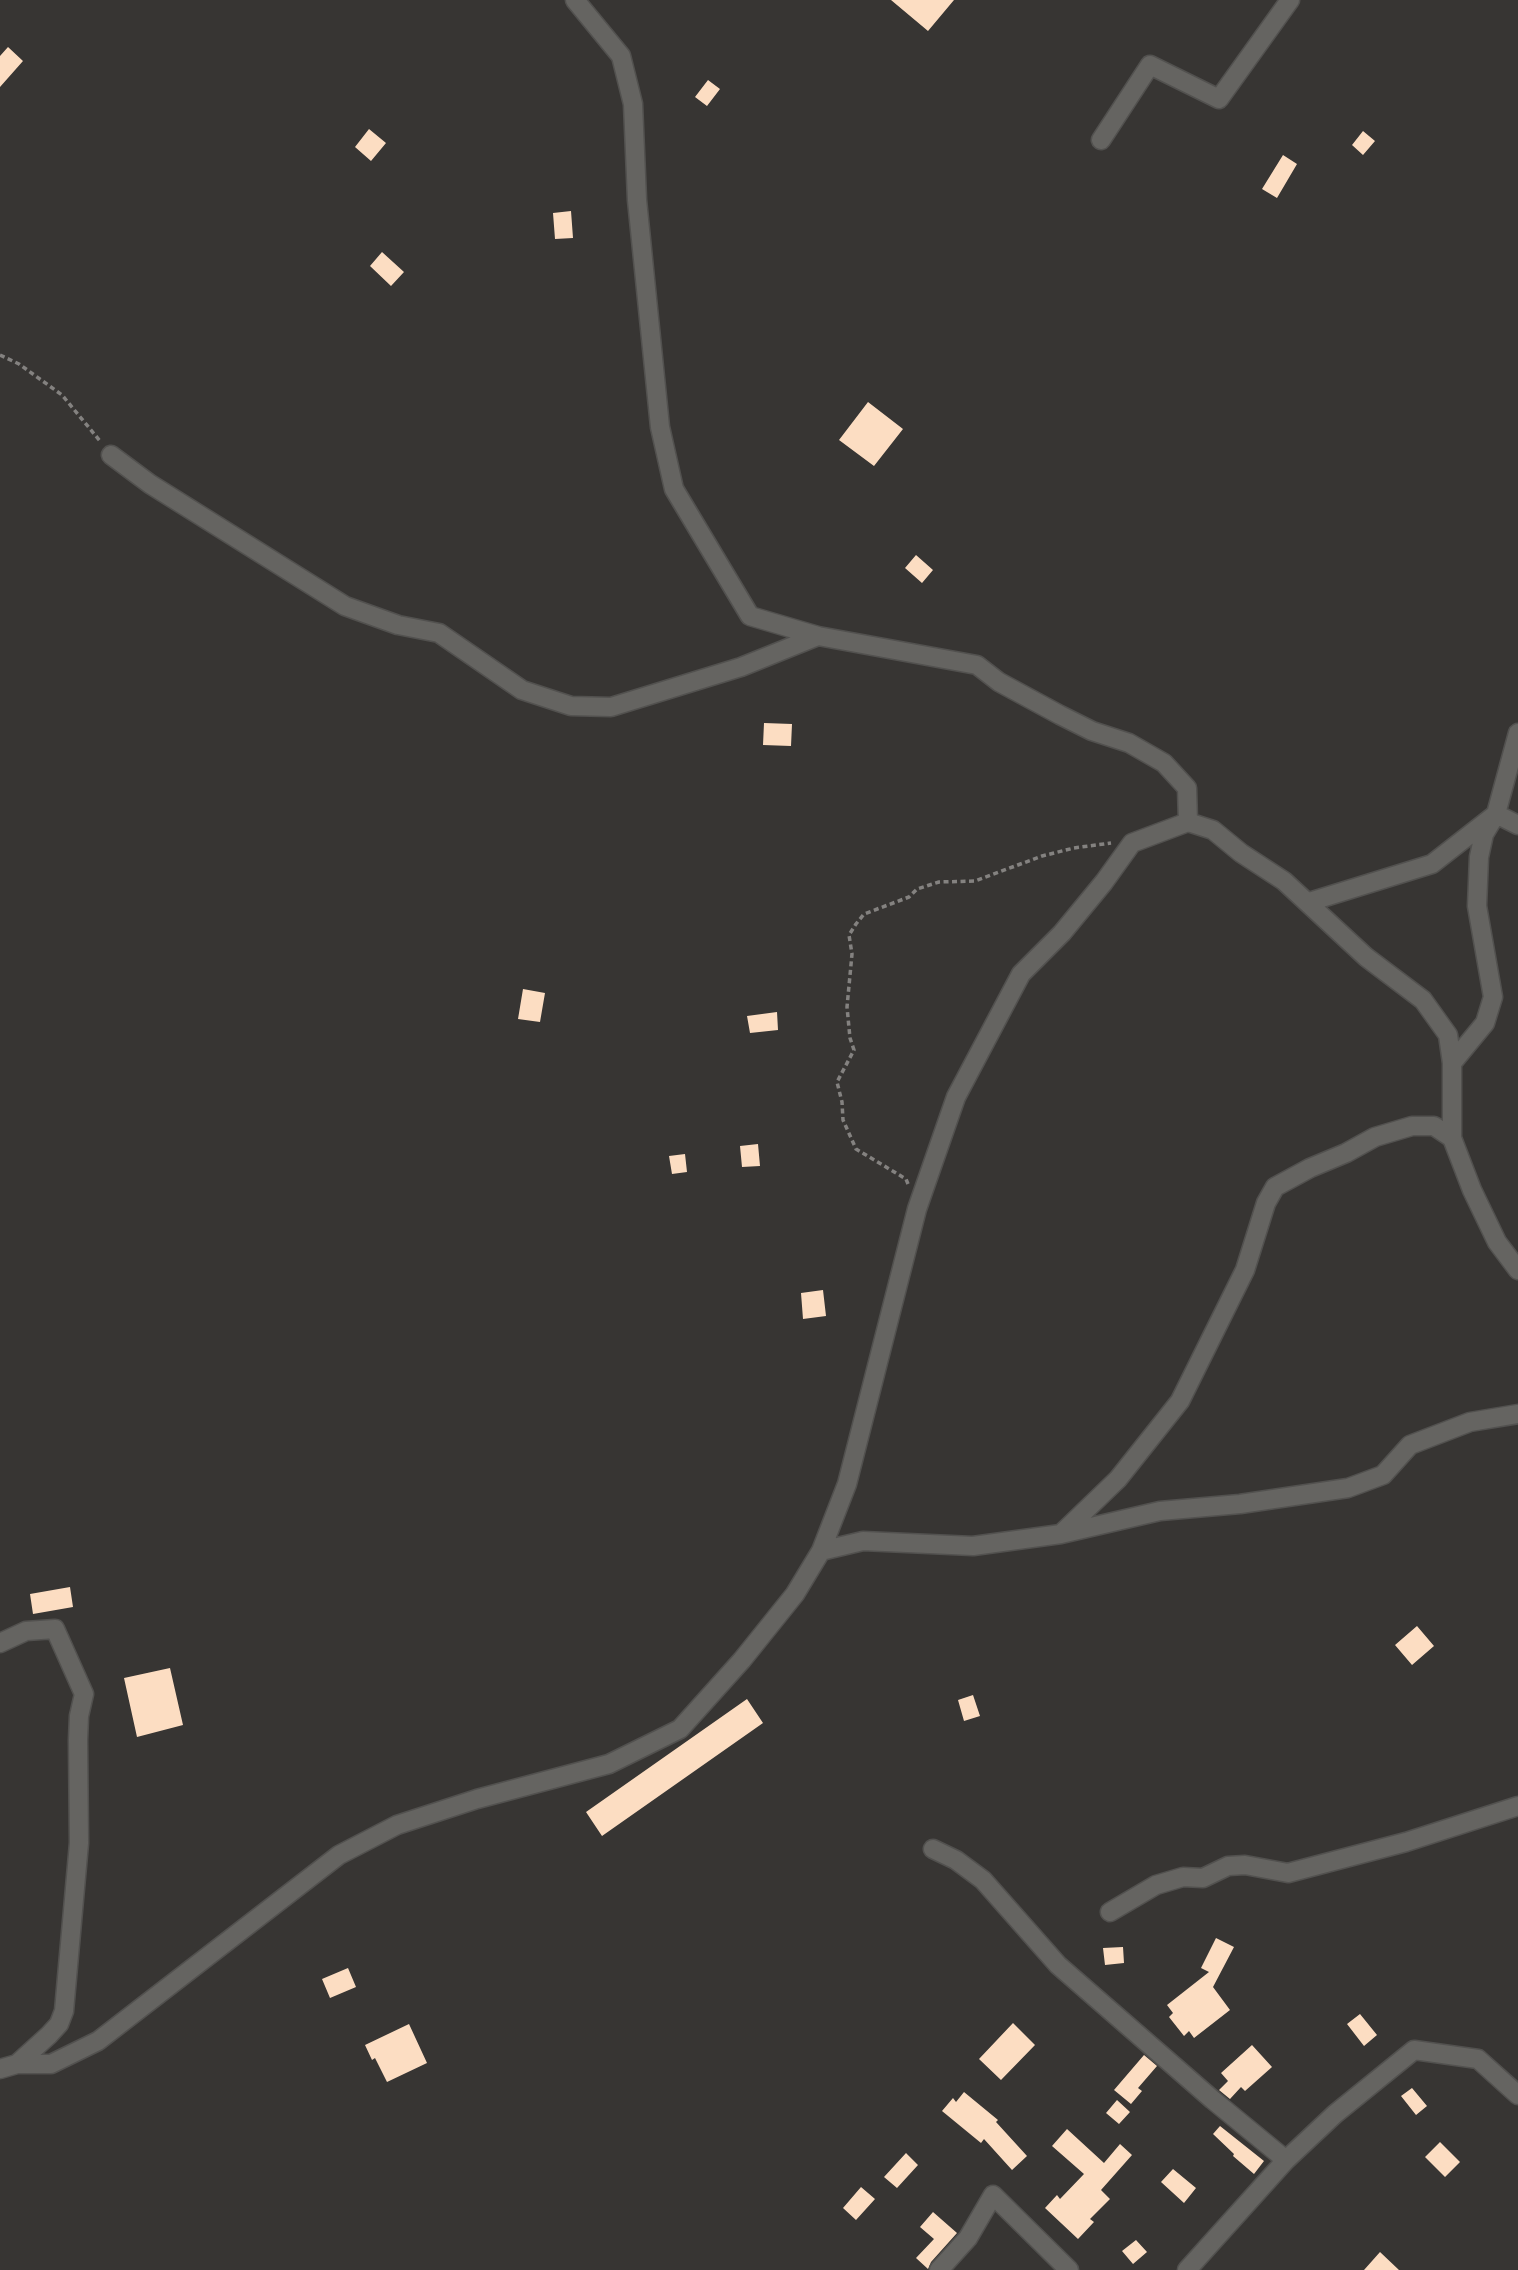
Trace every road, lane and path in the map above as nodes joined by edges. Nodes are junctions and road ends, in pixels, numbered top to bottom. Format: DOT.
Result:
graph roads {
  1 [pos="575,0"];
  2 [pos="1290,0"];
  3 [pos="1101,140"];
  4 [pos="0,355"];
  5 [pos="111,455"];
  6 [pos="818,636"];
  7 [pos="1518,733"];
  8 [pos="1496,814"];
  9 [pos="1188,822"];
  10 [pos="1518,825"];
  11 [pos="1132,843"];
  12 [pos="1309,902"];
  13 [pos="1452,1063"];
  14 [pos="1452,1138"];
  15 [pos="917,1209"];
  16 [pos="1518,1270"];
  17 [pos="1518,1414"];
  18 [pos="1061,1534"];
  19 [pos="821,1551"];
  20 [pos="0,1643"];
  21 [pos="1518,1806"];
  22 [pos="933,1849"];
  23 [pos="1110,1912"];
  24 [pos="8,2067"];
  25 [pos="1518,2095"];
  26 [pos="1286,2160"];
  27 [pos="939,2270"];
  28 [pos="1069,2270"];
  29 [pos="1187,2270"];
  1 -- 6 [label="street"];
  2 -- 3 [label="street"];
  4 -- 5 [label="path"];
  5 -- 6 [label="street"];
  6 -- 9 [label="street"];
  7 -- 8 [label="street"];
  8 -- 10 [label="street"];
  8 -- 12 [label="street"];
  8 -- 13 [label="street"];
  9 -- 11 [label="street"];
  9 -- 12 [label="street"];
  11 -- 15 [label="street"];
  11 -- 15 [label="path"];
  12 -- 13 [label="street"];
  13 -- 14 [label="street"];
  14 -- 16 [label="street"];
  14 -- 18 [label="street"];
  15 -- 19 [label="street"];
  17 -- 18 [label="street"];
  18 -- 19 [label="street"];
  19 -- 24 [label="street"];
  20 -- 24 [label="street"];
  21 -- 23 [label="street"];
  22 -- 26 [label="street"];
  25 -- 26 [label="street"];
  26 -- 29 [label="street"];
  27 -- 28 [label="street"];
}
